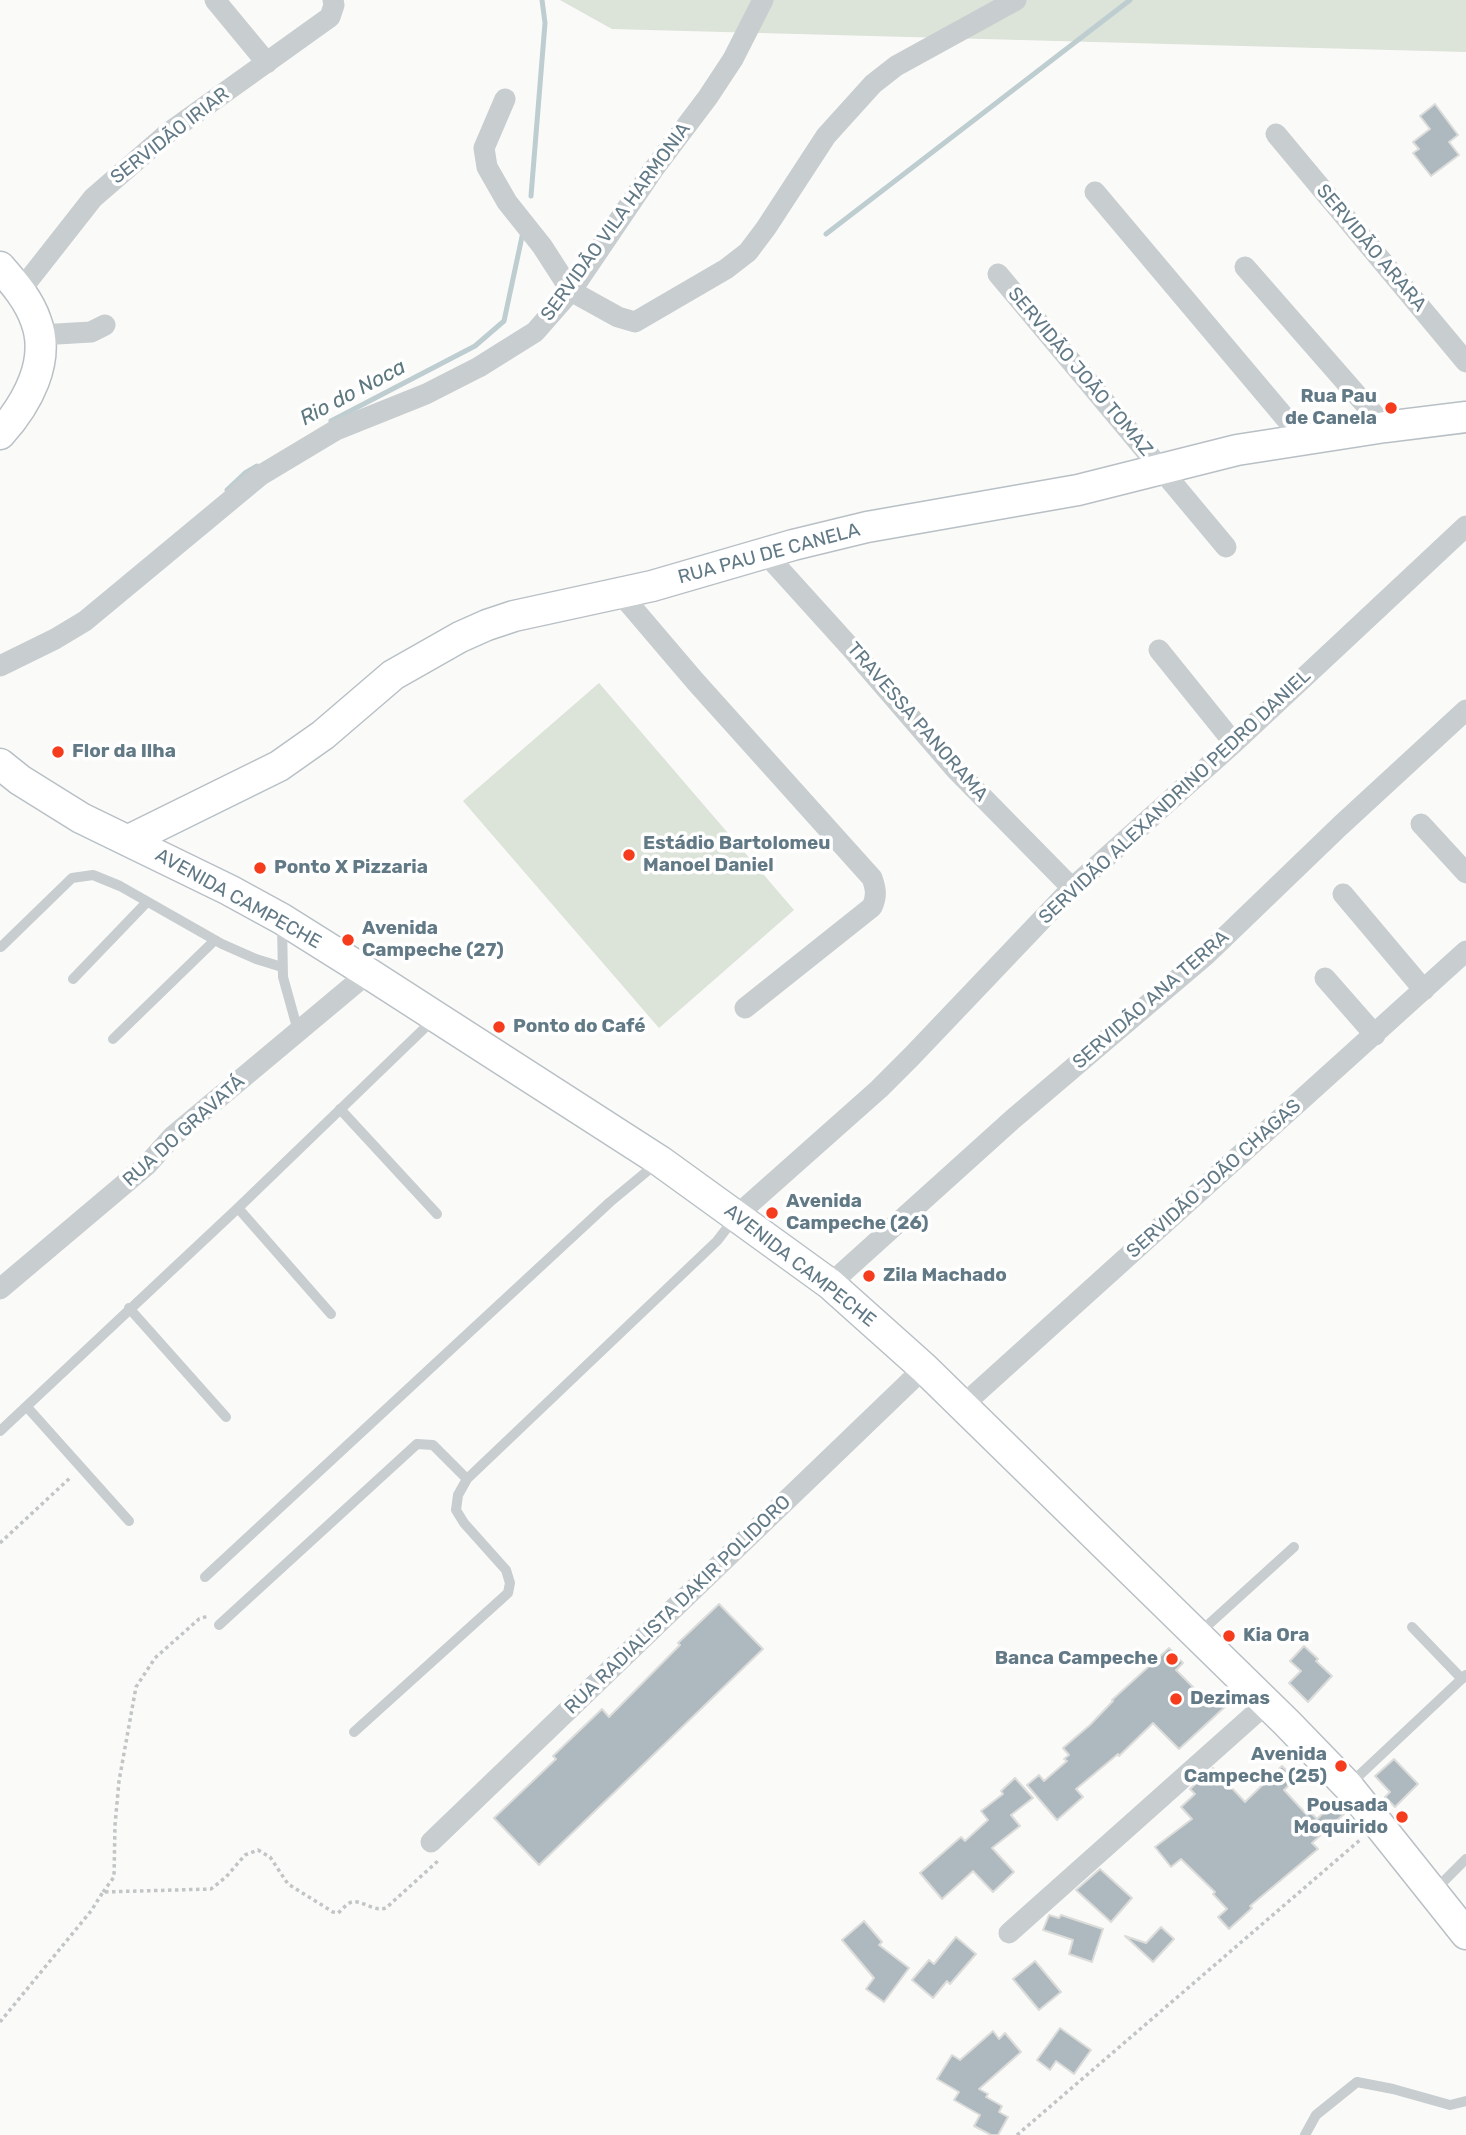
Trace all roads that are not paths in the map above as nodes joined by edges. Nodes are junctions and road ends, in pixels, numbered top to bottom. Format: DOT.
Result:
graph roads {
  1 [pos="215,0"];
  2 [pos="333,0"];
  3 [pos="764,0"];
  4 [pos="1016,0"];
  5 [pos="267,63"];
  6 [pos="505,99"];
  7 [pos="1276,134"];
  8 [pos="1095,192"];
  9 [pos="0,267"];
  10 [pos="1245,267"];
  11 [pos="998,274"];
  12 [pos="20,291"];
  13 [pos="571,291"];
  14 [pos="105,325"];
  15 [pos="40,335"];
  16 [pos="1466,362"];
  17 [pos="1466,417"];
  18 [pos="1385,427"];
  19 [pos="0,434"];
  20 [pos="1303,439"];
  21 [pos="1161,470"];
  22 [pos="1466,526"];
  23 [pos="1226,547"];
  24 [pos="765,553"];
  25 [pos="620,593"];
  26 [pos="1159,650"];
  27 [pos="0,666"];
  28 [pos="1466,710"];
  29 [pos="1234,743"];
  30 [pos="0,764"];
  31 [pos="1421,824"];
  32 [pos="129,840"];
  33 [pos="1466,873"];
  34 [pos="1072,888"];
  35 [pos="1343,894"];
  36 [pos="147,902"];
  37 [pos="282,919"];
  38 [pos="215,940"];
  39 [pos="1,947"];
  40 [pos="1466,951"];
  41 [pos="282,967"];
  42 [pos="368,972"];
  43 [pos="1325,978"];
  44 [pos="73,979"];
  45 [pos="1424,990"];
  46 [pos="745,1008"];
  47 [pos="437,1017"];
  48 [pos="298,1031"];
  49 [pos="1375,1035"];
  50 [pos="113,1039"];
  51 [pos="340,1109"];
  52 [pos="660,1161"];
  53 [pos="238,1208"];
  54 [pos="437,1214"];
  55 [pos="736,1216"];
  56 [pos="830,1284"];
  57 [pos="0,1289"];
  58 [pos="129,1308"];
  59 [pos="331,1314"];
  60 [pos="924,1368"];
  61 [pos="962,1406"];
  62 [pos="27,1407"];
  63 [pos="226,1417"];
  64 [pos="0,1431"];
  65 [pos="467,1479"];
  66 [pos="129,1521"];
  67 [pos="1294,1547"];
  68 [pos="205,1577"];
  69 [pos="221,1622"];
  70 [pos="1412,1627"];
  71 [pos="1198,1634"];
  72 [pos="1464,1677"];
  73 [pos="1267,1703"];
  74 [pos="355,1732"];
  75 [pos="1348,1786"];
  76 [pos="431,1842"];
  77 [pos="1466,1859"];
  78 [pos="1432,1893"];
  79 [pos="1009,1933"];
  80 [pos="1466,1934"];
  81 [pos="1466,2101"];
  82 [pos="1305,2135"];
  1 -- 5 [label="street"];
  2 -- 5 [label="street, SERVIDÃO IRIAR"];
  3 -- 13 [label="street, SERVIDÃO VILA HARMONIA"];
  4 -- 13 [label="street"];
  5 -- 12 [label="street, SERVIDÃO IRIAR"];
  6 -- 13 [label="street"];
  7 -- 16 [label="street, SERVIDÃO ARARA"];
  8 -- 20 [label="street"];
  9 -- 12 [label="main road"];
  10 -- 18 [label="street"];
  11 -- 21 [label="street, SERVIDÃO JOÃO TOMAZ"];
  12 -- 15 [label="main road"];
  13 -- 27 [label="street, SERVIDÃO VILA HARMONIA"];
  14 -- 15 [label="street"];
  15 -- 19 [label="main road"];
  17 -- 18 [label="main road, RUA PAU DE CANELA"];
  18 -- 20 [label="main road, RUA PAU DE CANELA"];
  20 -- 21 [label="main road, RUA PAU DE CANELA"];
  21 -- 23 [label="street, SERVIDÃO JOÃO TOMAZ"];
  21 -- 24 [label="main road, RUA PAU DE CANELA"];
  22 -- 29 [label="street, SERVIDÃO ALEXANDRINO PEDRO DANIEL"];
  24 -- 25 [label="main road, RUA PAU DE CANELA"];
  24 -- 34 [label="street, TRAVESSA PANORAMA"];
  25 -- 32 [label="main road, RUA PAU DE CANELA"];
  25 -- 46 [label="street"];
  26 -- 29 [label="street"];
  28 -- 56 [label="street, SERVIDÃO ANA TERRA"];
  29 -- 34 [label="street, SERVIDÃO ALEXANDRINO PEDRO DANIEL"];
  30 -- 32 [label="main road, AVENIDA CAMPECHE"];
  31 -- 33 [label="street"];
  32 -- 37 [label="main road, AVENIDA CAMPECHE"];
  34 -- 55 [label="street, SERVIDÃO ALEXANDRINO PEDRO DANIEL"];
  35 -- 45 [label="street"];
  36 -- 38 [label="lane"];
  36 -- 39 [label="lane"];
  36 -- 44 [label="lane"];
  37 -- 41 [label="lane"];
  37 -- 42 [label="main road, AVENIDA CAMPECHE"];
  38 -- 41 [label="lane"];
  38 -- 50 [label="lane"];
  40 -- 45 [label="street, SERVIDÃO JOÃO CHAGAS"];
  41 -- 48 [label="lane"];
  42 -- 47 [label="main road, AVENIDA CAMPECHE"];
  42 -- 48 [label="street, RUA DO GRAVATÁ"];
  43 -- 49 [label="street"];
  45 -- 49 [label="street, SERVIDÃO JOÃO CHAGAS"];
  47 -- 51 [label="lane"];
  47 -- 52 [label="main road, AVENIDA CAMPECHE"];
  48 -- 57 [label="street, RUA DO GRAVATÁ"];
  49 -- 61 [label="street, SERVIDÃO JOÃO CHAGAS"];
  51 -- 53 [label="lane"];
  51 -- 54 [label="lane"];
  52 -- 55 [label="main road, AVENIDA CAMPECHE"];
  52 -- 68 [label="lane"];
  53 -- 58 [label="lane"];
  53 -- 59 [label="lane"];
  55 -- 56 [label="main road, AVENIDA CAMPECHE"];
  55 -- 65 [label="lane"];
  56 -- 60 [label="main road, AVENIDA CAMPECHE"];
  58 -- 62 [label="lane"];
  58 -- 63 [label="lane"];
  60 -- 61 [label="main road, AVENIDA CAMPECHE"];
  60 -- 76 [label="street, RUA RADIALISTA DAKIR POLIDORO"];
  61 -- 71 [label="main road, AVENIDA CAMPECHE"];
  62 -- 64 [label="lane"];
  62 -- 66 [label="lane"];
  65 -- 69 [label="lane"];
  65 -- 74 [label="lane"];
  67 -- 71 [label="lane"];
  70 -- 72 [label="lane"];
  71 -- 73 [label="main road, AVENIDA CAMPECHE"];
  72 -- 75 [label="lane"];
  73 -- 75 [label="main road, AVENIDA CAMPECHE"];
  73 -- 79 [label="street"];
  75 -- 78 [label="main road, AVENIDA CAMPECHE"];
  77 -- 78 [label="lane"];
  78 -- 80 [label="main road, AVENIDA CAMPECHE"];
  81 -- 82 [label="lane"];
}
